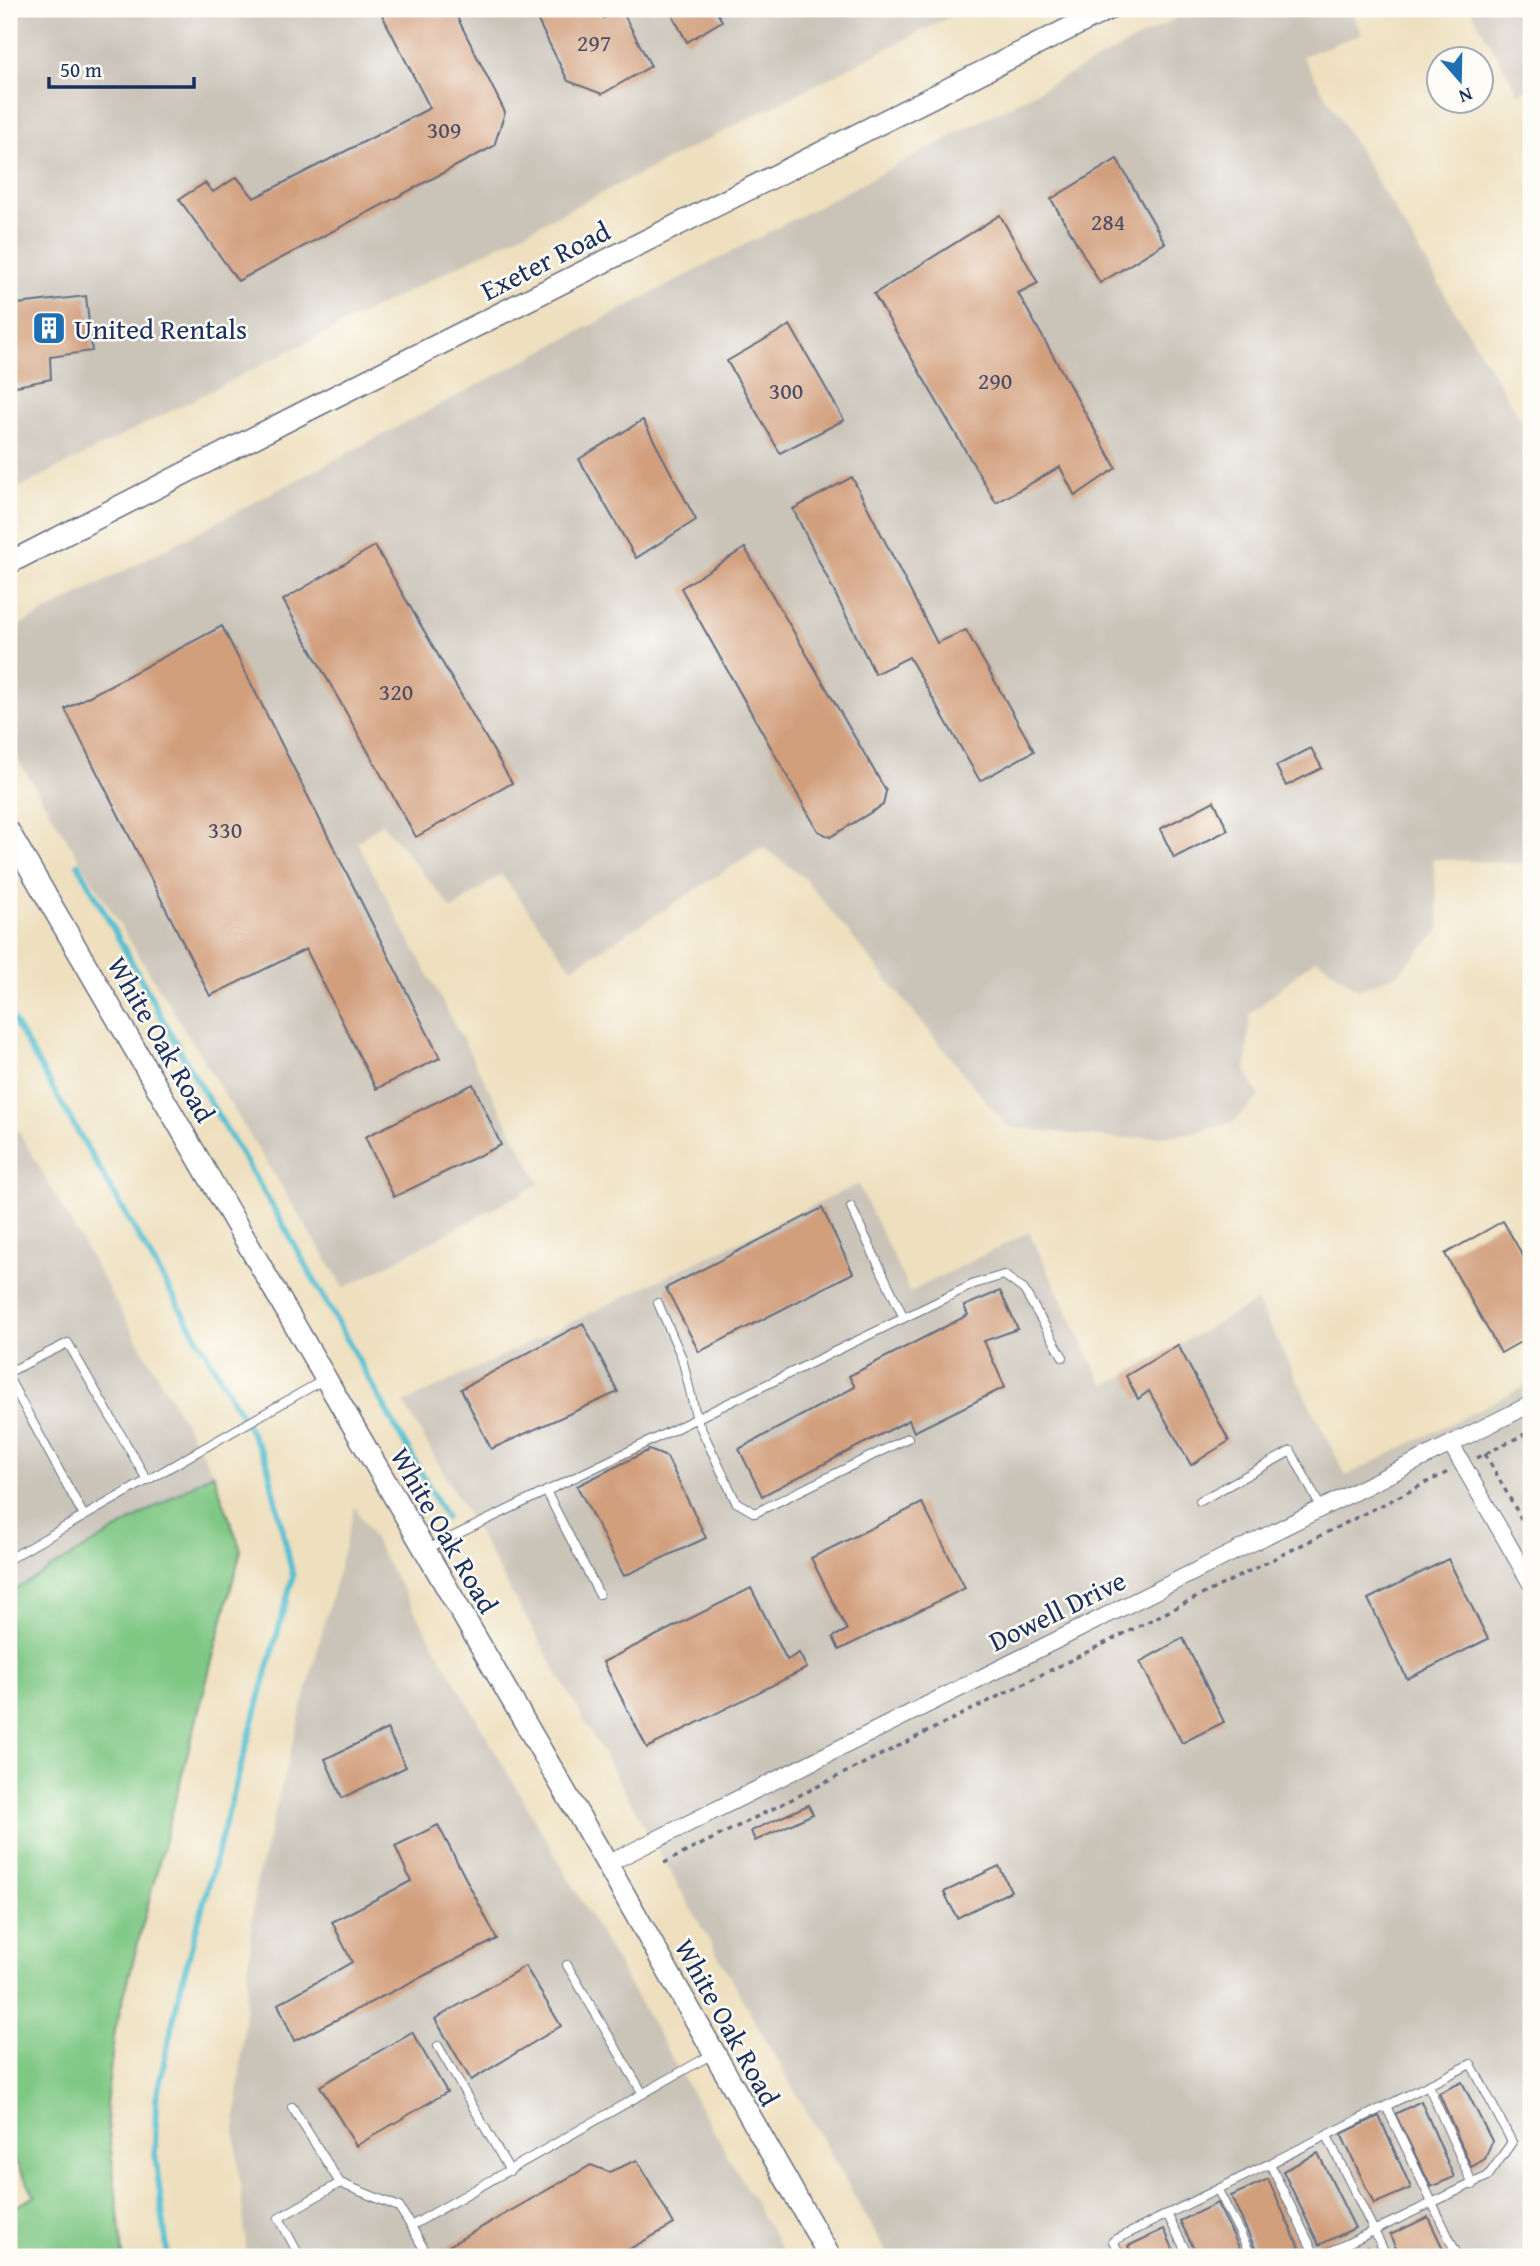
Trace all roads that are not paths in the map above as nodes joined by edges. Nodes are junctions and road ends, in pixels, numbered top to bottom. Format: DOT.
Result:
graph roads {
  1 [pos="1108,9"];
  2 [pos="9,563"];
  3 [pos="9,832"];
  4 [pos="851,1207"];
  5 [pos="658,1303"];
  6 [pos="904,1318"];
  7 [pos="1063,1357"];
  8 [pos="9,1372"];
  9 [pos="325,1378"];
  10 [pos="9,1379"];
  11 [pos="1531,1404"];
  12 [pos="697,1420"];
  13 [pos="908,1438"];
  14 [pos="1451,1444"];
  15 [pos="147,1480"];
  16 [pos="546,1491"];
  17 [pos="1200,1501"];
  18 [pos="1321,1508"];
  19 [pos="84,1516"];
  20 [pos="425,1550"];
  21 [pos="9,1559"];
  22 [pos="1531,1584"];
  23 [pos="599,1594"];
  24 [pos="607,1864"];
  25 [pos="567,1965"];
  26 [pos="438,2046"];
  27 [pos="714,2053"];
  28 [pos="1428,2085"];
  29 [pos="643,2094"];
  30 [pos="1386,2106"];
  31 [pos="292,2107"];
  32 [pos="1326,2136"];
  33 [pos="1270,2164"];
  34 [pos="510,2171"];
  35 [pos="340,2183"];
  36 [pos="1473,2185"];
  37 [pos="1219,2190"];
  38 [pos="1432,2203"];
  39 [pos="1167,2214"];
  40 [pos="411,2226"];
  41 [pos="1374,2231"];
  42 [pos="300,2257"];
  43 [pos="414,2257"];
  44 [pos="830,2257"];
  45 [pos="1121,2257"];
  46 [pos="1189,2257"];
  47 [pos="1252,2257"];
  48 [pos="1318,2257"];
  49 [pos="1387,2257"];
  50 [pos="1458,2257"];
  1 -- 2 [label="street, Exeter Road"];
  3 -- 9 [label="street, White Oak Road"];
  4 -- 6 [label="lane"];
  5 -- 12 [label="lane"];
  6 -- 7 [label="lane"];
  6 -- 12 [label="lane"];
  8 -- 15 [label="lane"];
  9 -- 15 [label="lane"];
  9 -- 20 [label="street, White Oak Road"];
  10 -- 19 [label="lane"];
  11 -- 14 [label="street, Dowell Drive"];
  12 -- 13 [label="lane"];
  12 -- 16 [label="lane"];
  14 -- 18 [label="street, Dowell Drive"];
  14 -- 22 [label="street"];
  15 -- 19 [label="lane"];
  16 -- 20 [label="lane"];
  16 -- 23 [label="lane"];
  17 -- 18 [label="lane"];
  18 -- 24 [label="street, Dowell Drive"];
  19 -- 21 [label="lane"];
  20 -- 24 [label="street, White Oak Road"];
  24 -- 27 [label="street, White Oak Road"];
  25 -- 29 [label="lane"];
  26 -- 34 [label="lane"];
  27 -- 29 [label="lane"];
  27 -- 44 [label="street, White Oak Road"];
  28 -- 30 [label="lane"];
  28 -- 36 [label="lane"];
  28 -- 36 [label="lane"];
  29 -- 34 [label="lane"];
  30 -- 32 [label="lane"];
  30 -- 38 [label="lane"];
  31 -- 35 [label="lane"];
  32 -- 33 [label="lane"];
  32 -- 41 [label="lane"];
  33 -- 37 [label="lane"];
  33 -- 48 [label="lane"];
  34 -- 40 [label="lane"];
  35 -- 40 [label="lane"];
  35 -- 42 [label="lane"];
  36 -- 38 [label="lane"];
  37 -- 39 [label="lane"];
  37 -- 47 [label="lane"];
  38 -- 41 [label="lane"];
  38 -- 50 [label="lane"];
  39 -- 45 [label="lane"];
  39 -- 46 [label="lane"];
  40 -- 43 [label="lane"];
  41 -- 48 [label="lane"];
  41 -- 49 [label="lane"];
}
